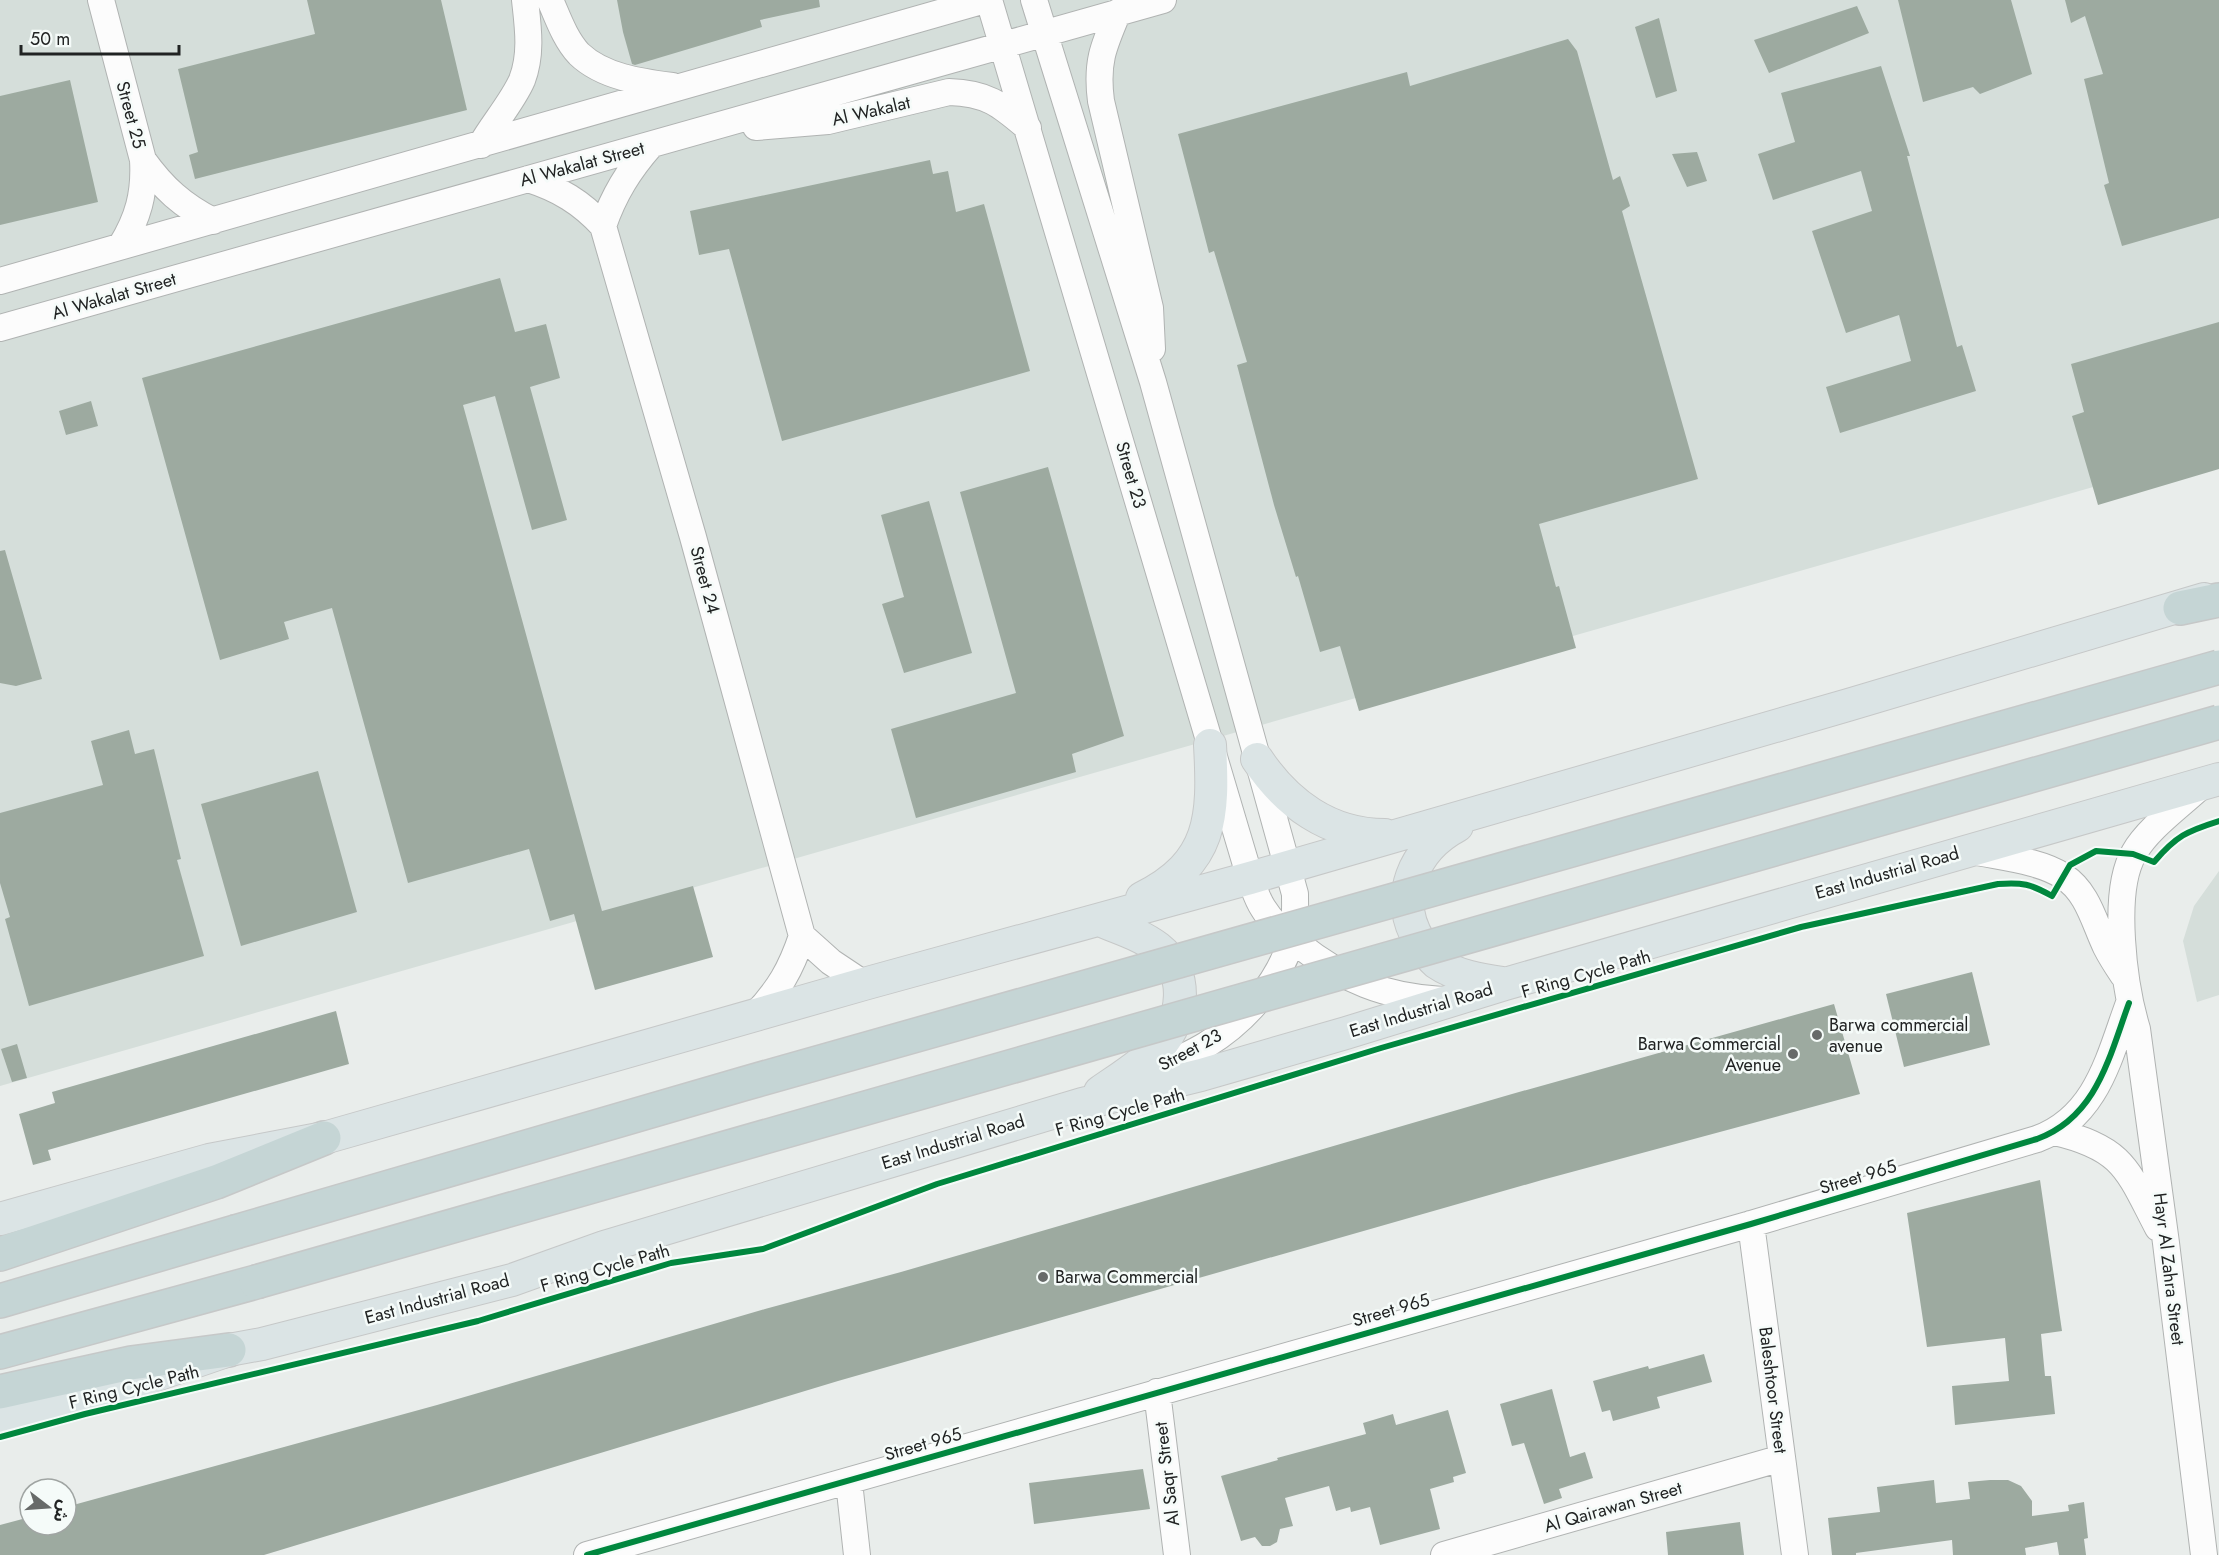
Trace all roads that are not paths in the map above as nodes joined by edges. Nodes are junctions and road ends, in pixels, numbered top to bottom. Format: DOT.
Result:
graph roads {
  1 [pos="101,0"];
  2 [pos="525,0"];
  3 [pos="550,0"];
  4 [pos="925,0"];
  5 [pos="987,0"];
  6 [pos="1034,0"];
  7 [pos="1163,0"];
  8 [pos="1118,12"];
  9 [pos="904,24"];
  10 [pos="1044,33"];
  11 [pos="1002,44"];
  12 [pos="684,87"];
  13 [pos="1028,128"];
  14 [pos="702,131"];
  15 [pos="482,145"];
  16 [pos="651,145"];
  17 [pos="143,160"];
  18 [pos="528,179"];
  19 [pos="213,221"];
  20 [pos="603,226"];
  21 [pos="121,246"];
  22 [pos="0,281"];
  23 [pos="0,328"];
  24 [pos="1153,382"];
  25 [pos="2219,594"];
  26 [pos="2219,600"];
  27 [pos="2180,608"];
  28 [pos="2219,667"];
  29 [pos="2219,722"];
  30 [pos="1210,745"];
  31 [pos="1257,759"];
  32 [pos="2212,781"];
  33 [pos="1487,811"];
  34 [pos="1401,835"];
  35 [pos="1966,850"];
  36 [pos="1287,867"];
  37 [pos="1250,879"];
  38 [pos="1100,920"];
  39 [pos="802,936"];
  40 [pos="1292,939"];
  41 [pos="864,984"];
  42 [pos="1505,984"];
  43 [pos="2128,993"];
  44 [pos="1451,1000"];
  45 [pos="754,1016"];
  46 [pos="1082,1104"];
  47 [pos="2055,1132"];
  48 [pos="324,1138"];
  49 [pos="0,1219"];
  50 [pos="1751,1224"];
  51 [pos="2166,1243"];
  52 [pos="0,1254"];
  53 [pos="0,1301"];
  54 [pos="228,1350"];
  55 [pos="0,1352"];
  56 [pos="0,1392"];
  57 [pos="1157,1392"];
  58 [pos="0,1416"];
  59 [pos="1782,1458"];
  60 [pos="849,1482"];
  61 [pos="1488,1549"];
  62 [pos="587,1555"];
  63 [pos="857,1555"];
  64 [pos="1177,1555"];
  65 [pos="1444,1555"];
  66 [pos="1795,1555"];
  67 [pos="2204,1555"];
  1 -- 17 [label="street, Street 25"];
  2 -- 15 [label="street"];
  3 -- 12 [label="street"];
  4 -- 9 [label="street"];
  5 -- 9 [label="street"];
  5 -- 11 [label="street, Street 23"];
  6 -- 10 [label="street, Street 23"];
  7 -- 8 [label="street, Al Wakalat Street"];
  8 -- 10 [label="street, Al Wakalat Street"];
  8 -- 24 [label="street, Street 23"];
  9 -- 12 [label="street"];
  10 -- 11 [label="street, Al Wakalat Street"];
  10 -- 24 [label="street, Street 23"];
  11 -- 13 [label="street, Street 23"];
  11 -- 14 [label="street, Al Wakalat Street"];
  12 -- 15 [label="street"];
  13 -- 14 [label="street, Al Wakalat"];
  13 -- 30 [label="street, Street 23"];
  14 -- 16 [label="street, Al Wakalat Street"];
  15 -- 19 [label="street"];
  16 -- 18 [label="street, Al Wakalat Street"];
  16 -- 20 [label="street"];
  17 -- 19 [label="street, Street 25"];
  17 -- 21 [label="street, Street 25"];
  18 -- 20 [label="street, Street 24"];
  18 -- 23 [label="street, Al Wakalat Street"];
  19 -- 21 [label="street"];
  20 -- 39 [label="street, Street 24"];
  21 -- 22 [label="street"];
  24 -- 31 [label="street, Street 23"];
  25 -- 27 [label="main road"];
  26 -- 27 [label="highway"];
  27 -- 33 [label="main road"];
  28 -- 53 [label="highway, bridge"];
  29 -- 55 [label="highway, bridge"];
  30 -- 37 [label="street, Street 23"];
  30 -- 38 [label="main road"];
  31 -- 34 [label="main road"];
  31 -- 36 [label="street, Street 23"];
  32 -- 35 [label="main road, East Industrial Road"];
  32 -- 43 [label="street, Hayr Al Zahra Street"];
  33 -- 34 [label="main road"];
  33 -- 42 [label="main road"];
  34 -- 36 [label="main road"];
  35 -- 42 [label="main road, East Industrial Road"];
  35 -- 43 [label="street, Hayr Al Zahra Street"];
  36 -- 37 [label="main road"];
  36 -- 40 [label="street, Street 23"];
  37 -- 38 [label="main road"];
  37 -- 40 [label="street, Street 23"];
  38 -- 41 [label="main road"];
  38 -- 46 [label="main road"];
  39 -- 41 [label="street"];
  39 -- 45 [label="street"];
  40 -- 44 [label="street, Street 23"];
  40 -- 46 [label="street, Street 23"];
  41 -- 45 [label="main road"];
  42 -- 44 [label="main road, East Industrial Road"];
  43 -- 47 [label="street, Street 965"];
  43 -- 51 [label="street, Hayr Al Zahra Street"];
  44 -- 46 [label="main road, East Industrial Road"];
  45 -- 48 [label="main road"];
  46 -- 54 [label="main road, East Industrial Road"];
  47 -- 50 [label="street, Street 965"];
  47 -- 51 [label="street"];
  48 -- 49 [label="main road"];
  48 -- 52 [label="highway"];
  50 -- 57 [label="street, Street 965"];
  50 -- 59 [label="street, Baleshtoor Street"];
  51 -- 67 [label="street, Hayr Al Zahra Street"];
  54 -- 56 [label="highway"];
  54 -- 58 [label="main road, East Industrial Road"];
  57 -- 60 [label="street, Street 965"];
  57 -- 64 [label="street, Al Saqr Street"];
  59 -- 61 [label="street, Al Qairawan Street"];
  59 -- 66 [label="street, Baleshtoor Street"];
  60 -- 62 [label="street, Street 965"];
  60 -- 63 [label="street"];
  61 -- 65 [label="street, Al Qairawan Street"];
}
